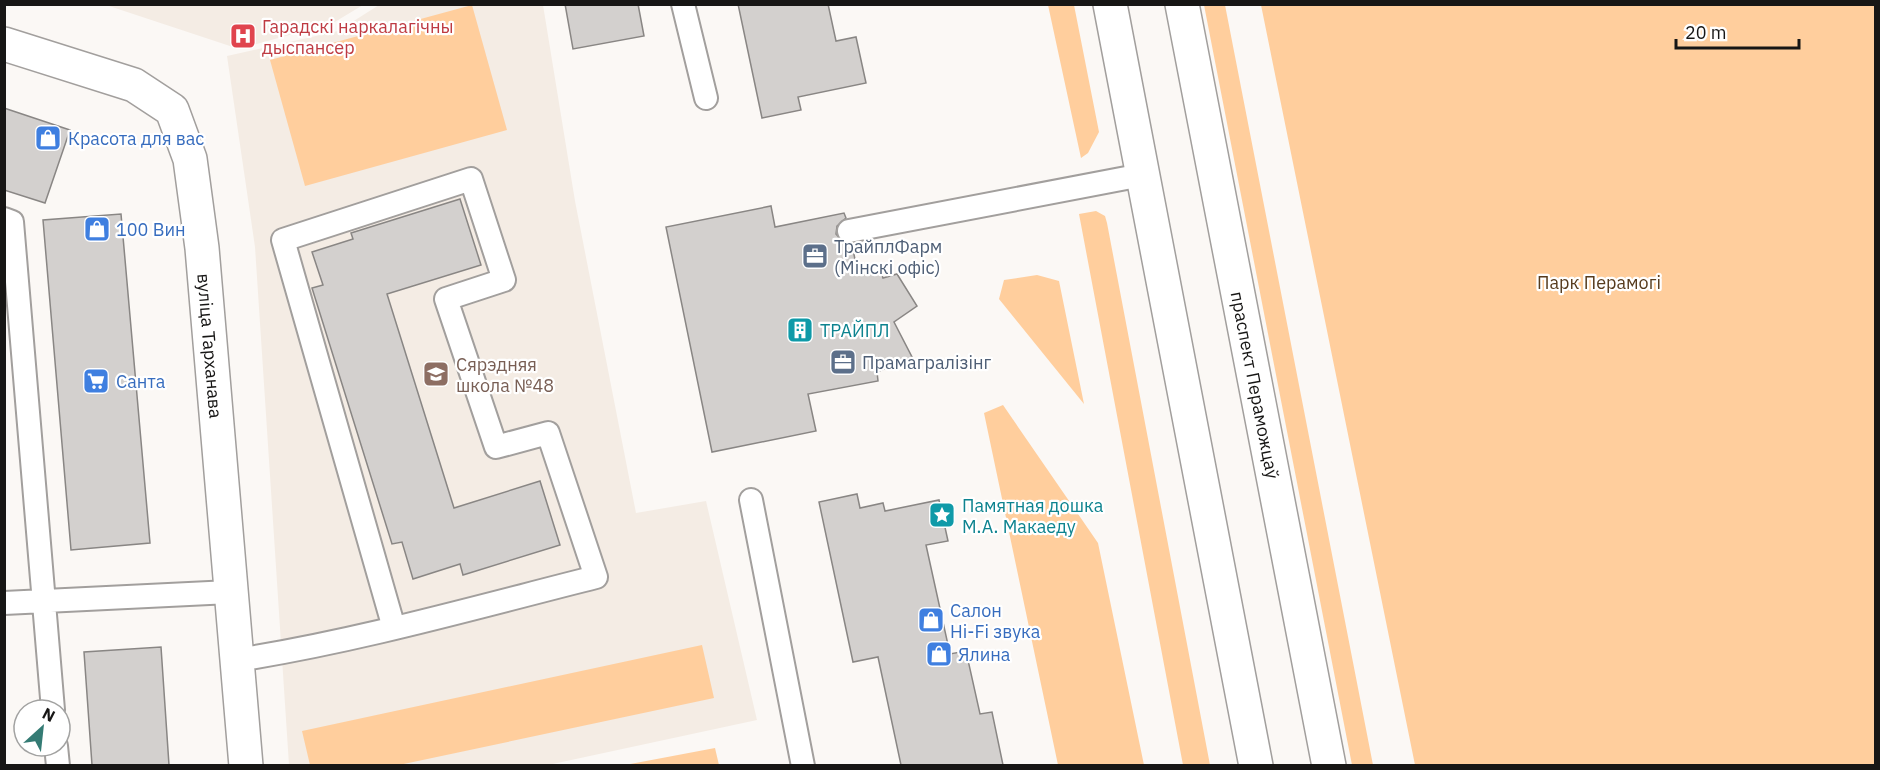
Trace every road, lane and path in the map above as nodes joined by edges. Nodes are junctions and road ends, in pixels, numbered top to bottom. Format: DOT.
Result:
graph roads {
  1 [pos="683,4"];
  2 [pos="1110,4"];
  3 [pos="1182,4"];
  4 [pos="4,44"];
  5 [pos="706,98"];
  6 [pos="1142,175"];
  7 [pos="4,219"];
  8 [pos="849,231"];
  9 [pos="751,500"];
  10 [pos="230,592"];
  11 [pos="42,602"];
  12 [pos="4,603"];
  13 [pos="394,628"];
  14 [pos="237,660"];
  15 [pos="52,698"];
  16 [pos="246,765"];
  17 [pos="803,765"];
  18 [pos="1256,765"];
  19 [pos="1329,765"];
  1 -- 5 [label="lane"];
  2 -- 6 [label="main road"];
  3 -- 19 [label="main road, праспект Пераможцаў"];
  4 -- 10 [label="main road, вуліца Тарханава"];
  6 -- 8 [label="lane"];
  6 -- 18 [label="main road"];
  7 -- 11 [label="lane"];
  9 -- 17 [label="lane"];
  10 -- 11 [label="lane"];
  10 -- 14 [label="main road, вуліца Тарханава"];
  11 -- 12 [label="lane"];
  11 -- 15 [label="lane"];
  13 -- 13 [label="lane"];
  13 -- 14 [label="lane"];
  14 -- 16 [label="main road, вуліца Тарханава"];
}
